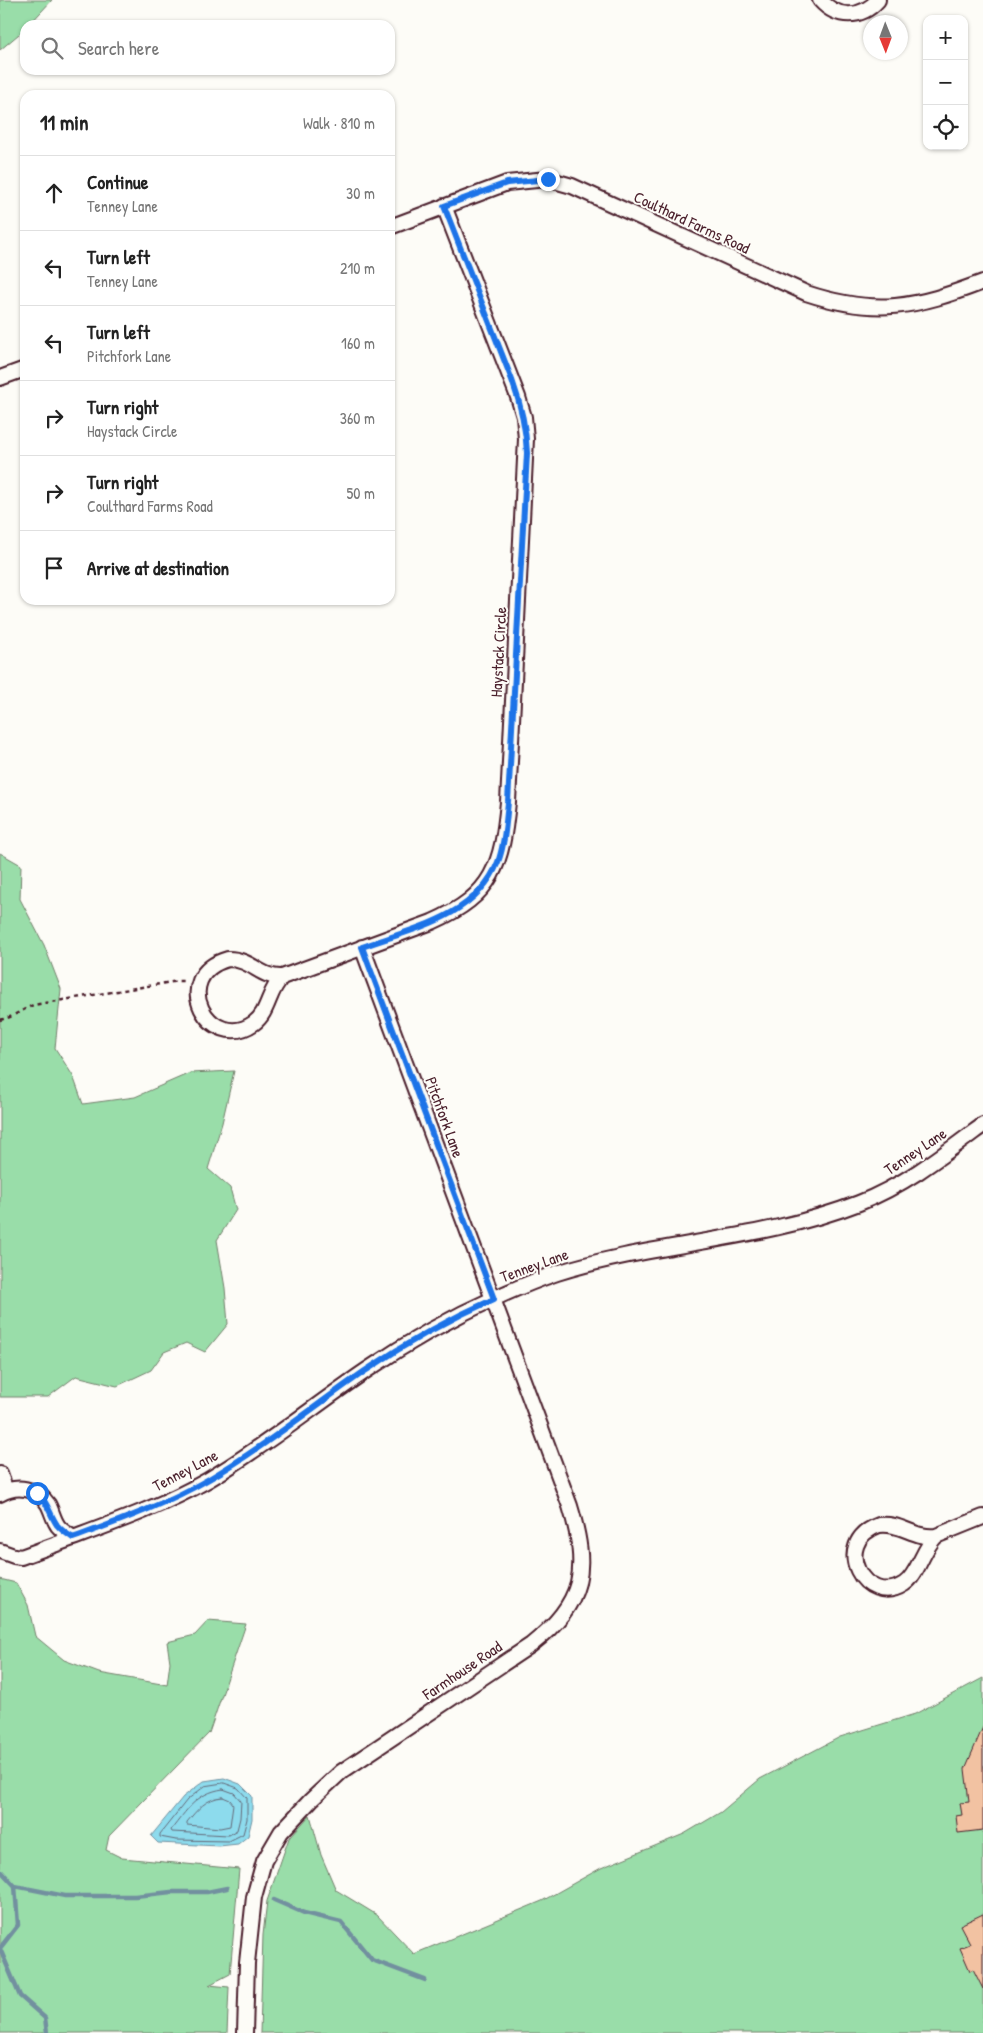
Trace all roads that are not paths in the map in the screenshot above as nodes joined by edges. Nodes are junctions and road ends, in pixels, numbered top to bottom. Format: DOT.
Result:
graph roads {
  1 [pos="820,0"];
  2 [pos="878,0"];
  3 [pos="444,206"];
  4 [pos="395,225"];
  5 [pos="983,282"];
  6 [pos="20,370"];
  7 [pos="0,378"];
  8 [pos="362,947"];
  9 [pos="282,978"];
  10 [pos="983,1125"];
  11 [pos="494,1299"];
  12 [pos="0,1474"];
  13 [pos="3,1492"];
  14 [pos="983,1517"];
  15 [pos="936,1536"];
  16 [pos="73,1538"];
  17 [pos="0,1551"];
  18 [pos="245,2033"];
  1 -- 2 [label="street"];
  3 -- 4 [label="street, Coulthard Farms Road"];
  3 -- 5 [label="street, Coulthard Farms Road"];
  3 -- 8 [label="street, Haystack Circle"];
  6 -- 7 [label="street"];
  8 -- 9 [label="street, Haystack Circle"];
  8 -- 11 [label="street, Pitchfork Lane"];
  9 -- 9 [label="street"];
  10 -- 11 [label="street, Tenney Lane"];
  11 -- 16 [label="street, Tenney Lane"];
  11 -- 18 [label="street, Farmhouse Road"];
  12 -- 13 [label="street"];
  13 -- 16 [label="street"];
  14 -- 15 [label="street"];
  15 -- 15 [label="street"];
  16 -- 17 [label="street, Tenney Lane"];
}
